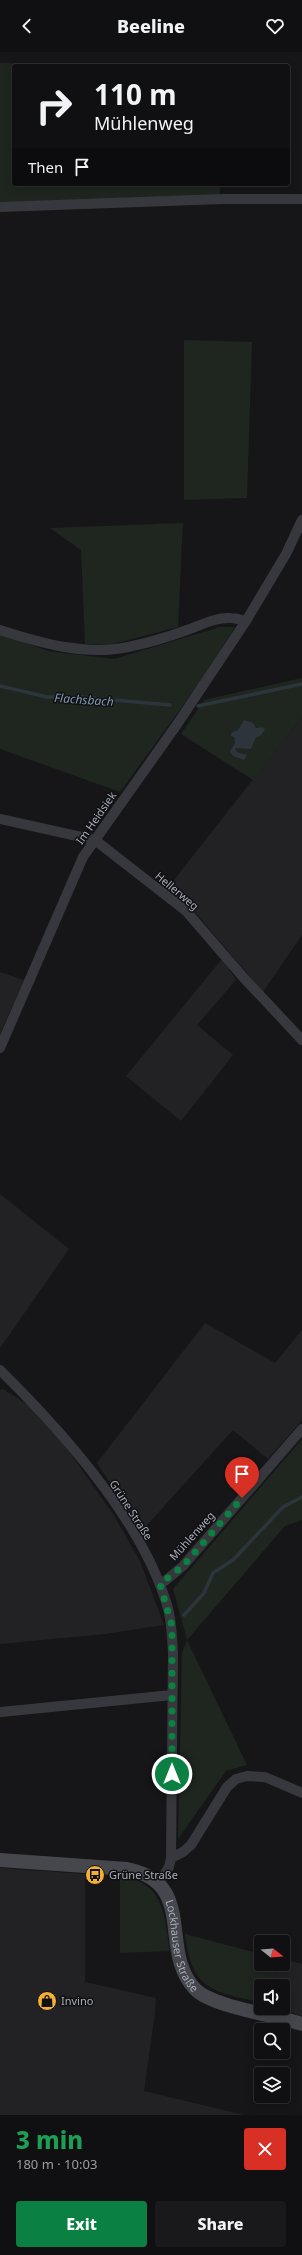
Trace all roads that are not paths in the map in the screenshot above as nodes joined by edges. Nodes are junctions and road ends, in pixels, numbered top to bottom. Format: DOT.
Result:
graph roads {
  1 [pos="302,199"];
  2 [pos="0,207"];
  3 [pos="302,520"];
  4 [pos="246,621"];
  5 [pos="0,630"];
  6 [pos="0,819"];
  7 [pos="95,840"];
  8 [pos="302,1040"];
  9 [pos="0,1048"];
  10 [pos="0,1370"];
  11 [pos="302,1429"];
  12 [pos="160,1584"];
  13 [pos="172,1695"];
  14 [pos="1,1712"];
  15 [pos="302,1793"];
  16 [pos="171,1858"];
  17 [pos="0,1860"];
  18 [pos="159,1883"];
  19 [pos="302,2024"];
  1 -- 2 [label="street"];
  3 -- 4 [label="street, Im Heidsiek"];
  4 -- 5 [label="street"];
  4 -- 7 [label="street, Im Heidsiek"];
  6 -- 7 [label="street, Hellerweg"];
  7 -- 8 [label="street, Hellerweg"];
  7 -- 9 [label="street, Im Heidsiek"];
  10 -- 12 [label="street, Grüne Straße"];
  11 -- 12 [label="street, Mühlenweg"];
  12 -- 13 [label="street, Grüne Straße"];
  13 -- 14 [label="street"];
  13 -- 16 [label="street, Grüne Straße"];
  15 -- 16 [label="street"];
  16 -- 18 [label="street, Grüne Straße"];
  17 -- 18 [label="street, Lockhauser Straße"];
  18 -- 19 [label="street, Lockhauser Straße"];
}
